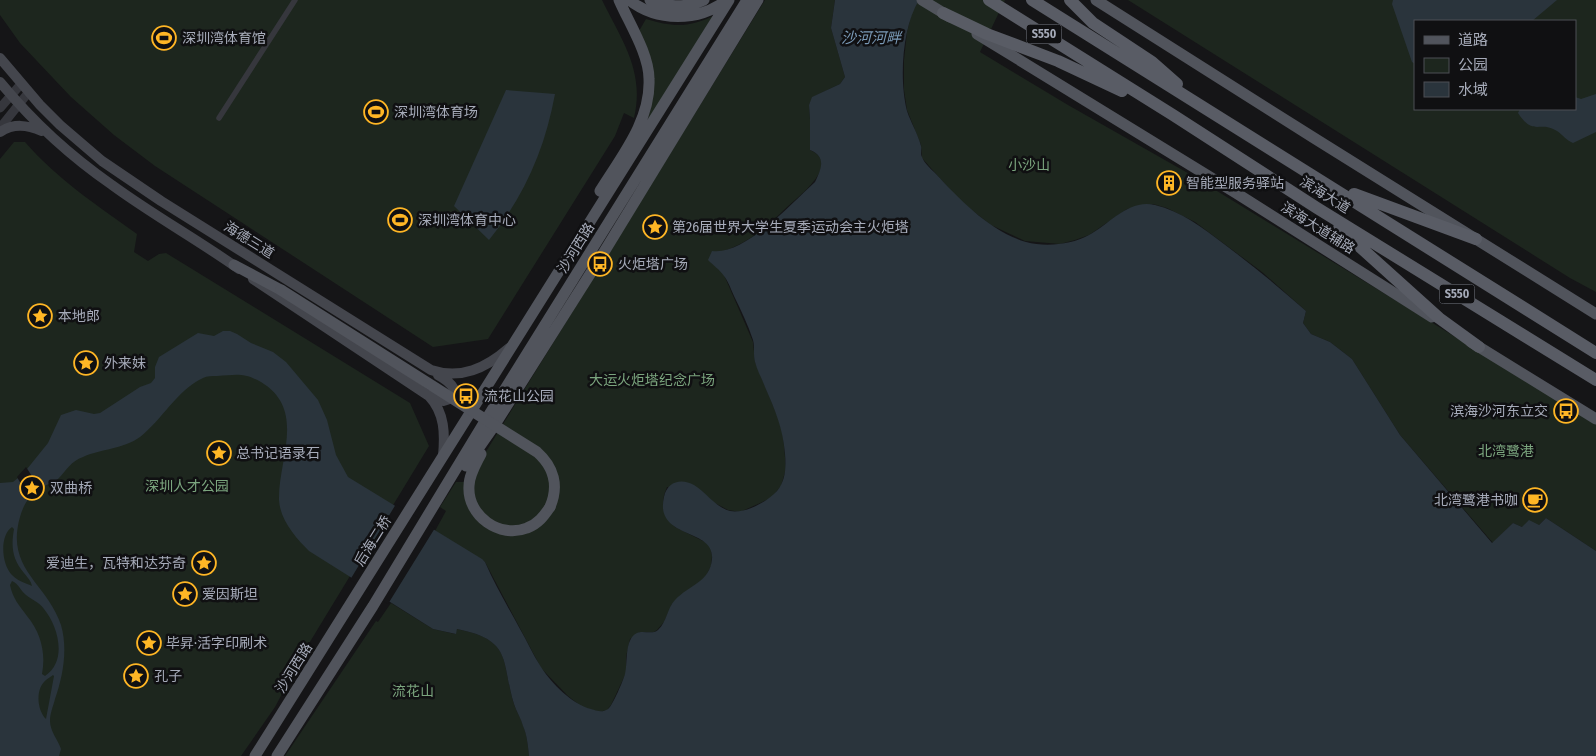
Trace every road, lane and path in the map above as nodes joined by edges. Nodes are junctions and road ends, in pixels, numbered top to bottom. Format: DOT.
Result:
graph roads {
  1 [pos="294,0"];
  2 [pos="650,0"];
  3 [pos="704,0"];
  4 [pos="728,0"];
  5 [pos="747,0"];
  6 [pos="758,0"];
  7 [pos="922,0"];
  8 [pos="989,0"];
  9 [pos="1032,0"];
  10 [pos="1070,0"];
  11 [pos="1096,0"];
  12 [pos="626,3"];
  13 [pos="943,13"];
  14 [pos="1115,45"];
  15 [pos="0,58"];
  16 [pos="1096,73"];
  17 [pos="0,82"];
  18 [pos="21,84"];
  19 [pos="28,93"];
  20 [pos="11,95"];
  21 [pos="19,104"];
  22 [pos="0,108"];
  23 [pos="219,118"];
  24 [pos="0,130"];
  25 [pos="50,135"];
  26 [pos="638,177"];
  27 [pos="1326,184"];
  28 [pos="1317,208"];
  29 [pos="1476,239"];
  30 [pos="604,252"];
  31 [pos="563,264"];
  32 [pos="234,265"];
  33 [pos="267,268"];
  34 [pos="260,278"];
  35 [pos="1553,288"];
  36 [pos="1596,306"];
  37 [pos="1596,314"];
  38 [pos="512,346"];
  39 [pos="1479,347"];
  40 [pos="1596,352"];
  41 [pos="431,370"];
  42 [pos="1596,380"];
  43 [pos="420,390"];
  44 [pos="1596,417"];
  45 [pos="494,426"];
  46 [pos="443,457"];
  47 [pos="414,502"];
  48 [pos="431,512"];
  49 [pos="356,596"];
  50 [pos="255,756"];
  51 [pos="277,756"];
  1 -- 23 [label="street"];
  2 -- 3 [label="main road"];
  4 -- 12 [label="main road"];
  4 -- 31 [label="main road, 沙河西路"];
  5 -- 26 [label="main road, 沙河西路"];
  6 -- 30 [label="main road"];
  7 -- 13 [label="main road, 滨海大道辅路"];
  8 -- 16 [label="highway, 滨海大道 / S550"];
  9 -- 14 [label="highway, S550"];
  10 -- 14 [label="highway"];
  11 -- 29 [label="main road"];
  12 -- 31 [label="main road"];
  13 -- 16 [label="highway"];
  13 -- 39 [label="main road, 滨海大道辅路"];
  14 -- 27 [label="highway, 滨海大道 / S550"];
  15 -- 18 [label="main road, 海德三道"];
  16 -- 28 [label="highway, 滨海大道 / S550"];
  17 -- 20 [label="main road"];
  18 -- 19 [label="main road, 海德三道"];
  18 -- 20 [label="street"];
  19 -- 21 [label="street"];
  19 -- 33 [label="main road, 海德三道"];
  20 -- 21 [label="main road"];
  20 -- 22 [label="street"];
  21 -- 24 [label="street"];
  21 -- 25 [label="main road"];
  24 -- 25 [label="main road"];
  25 -- 32 [label="main road"];
  26 -- 30 [label="main road"];
  26 -- 48 [label="main road, 沙河西路"];
  27 -- 29 [label="highway"];
  27 -- 40 [label="highway, 滨海大道 / S550"];
  28 -- 39 [label="highway"];
  28 -- 42 [label="highway, 滨海大道 / S550"];
  29 -- 35 [label="main road"];
  30 -- 45 [label="main road"];
  31 -- 38 [label="main road, 沙河西路"];
  32 -- 34 [label="main road"];
  32 -- 43 [label="main road"];
  33 -- 34 [label="main road"];
  33 -- 41 [label="main road, 海德三道"];
  34 -- 45 [label="main road, bridge"];
  35 -- 36 [label="main road"];
  35 -- 37 [label="main road"];
  38 -- 41 [label="main road, 海德三道"];
  38 -- 46 [label="main road, 沙河西路"];
  39 -- 44 [label="main road, 滨海大道辅路"];
  41 -- 43 [label="main road"];
  43 -- 46 [label="main road"];
  45 -- 48 [label="main road"];
  46 -- 47 [label="main road, 沙河西路"];
  47 -- 49 [label="main road, 后海二桥"];
  48 -- 51 [label="main road"];
  49 -- 50 [label="main road, 沙河西路"];
}
